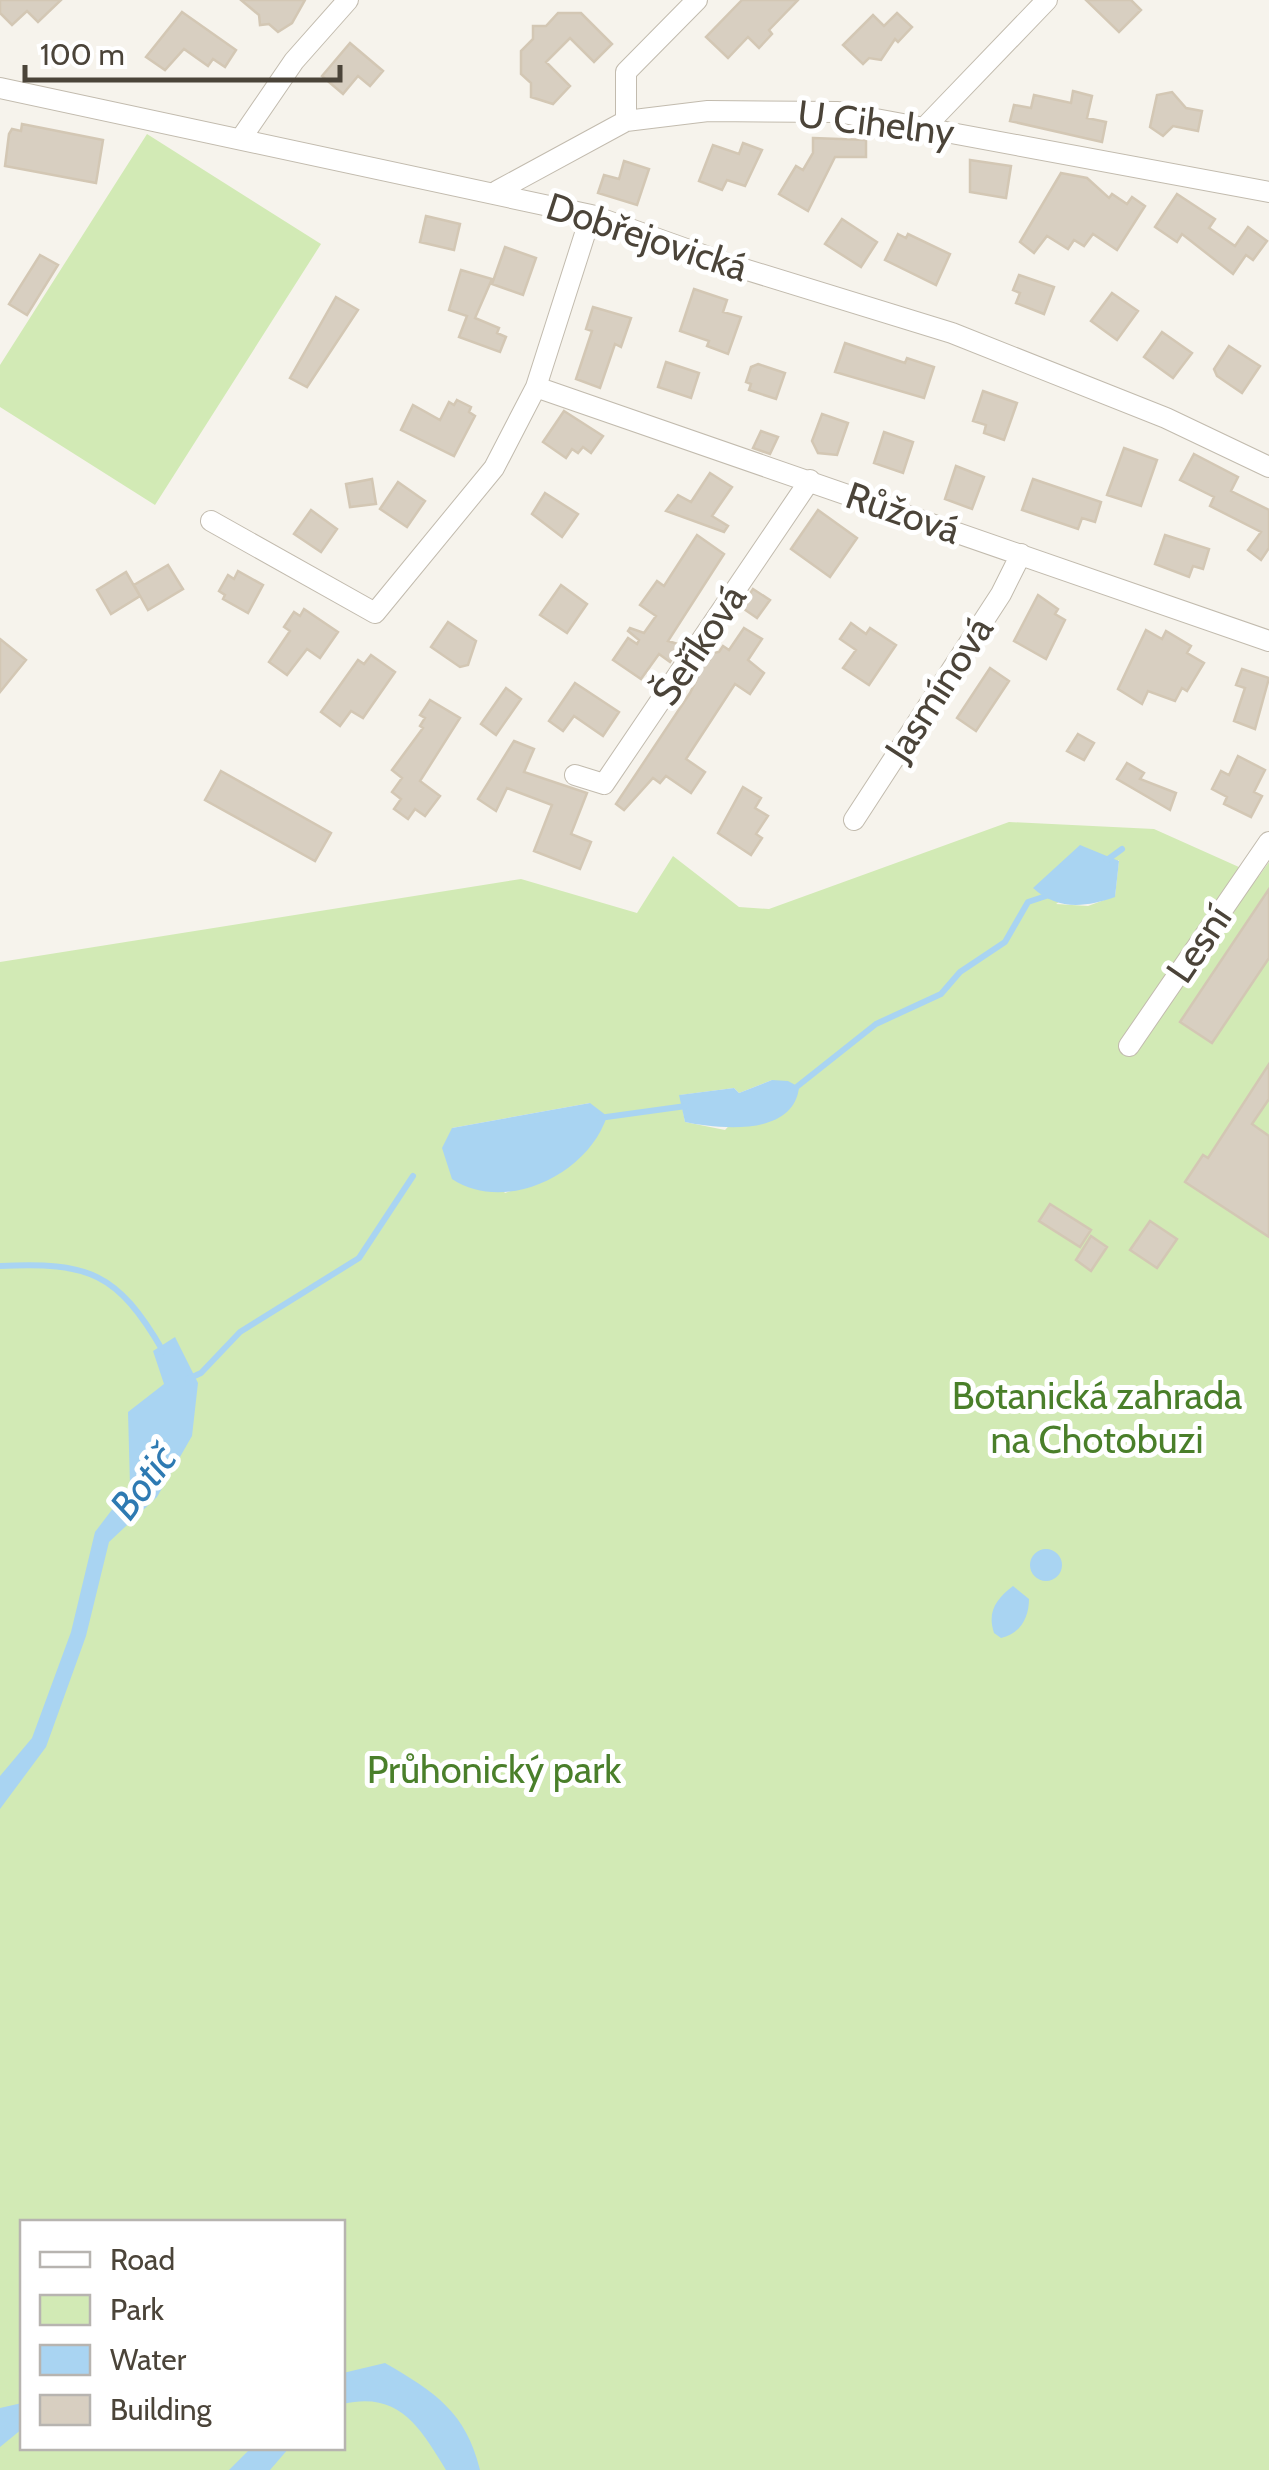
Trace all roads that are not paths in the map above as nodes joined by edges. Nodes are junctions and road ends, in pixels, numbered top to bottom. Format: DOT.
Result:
graph roads {
  1 [pos="348,0"];
  2 [pos="697,0"];
  3 [pos="1047,0"];
  4 [pos="0,88"];
  5 [pos="626,121"];
  6 [pos="925,127"];
  7 [pos="242,137"];
  8 [pos="496,191"];
  9 [pos="1269,192"];
  10 [pos="591,215"];
  11 [pos="536,387"];
  12 [pos="1269,467"];
  13 [pos="810,480"];
  14 [pos="211,520"];
  15 [pos="1021,554"];
  16 [pos="1269,641"];
  17 [pos="575,775"];
  18 [pos="854,820"];
  19 [pos="1269,842"];
  20 [pos="1130,1046"];
  1 -- 7 [label="street"];
  2 -- 5 [label="street"];
  3 -- 6 [label="street"];
  4 -- 7 [label="street, Dobřejovická"];
  5 -- 6 [label="street, U Cihelny"];
  5 -- 8 [label="street, U Cihelny"];
  6 -- 9 [label="street, U Cihelny"];
  7 -- 8 [label="street, Dobřejovická"];
  8 -- 10 [label="street, Dobřejovická"];
  10 -- 11 [label="street"];
  10 -- 12 [label="street, Dobřejovická"];
  11 -- 13 [label="street, Růžová"];
  11 -- 14 [label="street"];
  13 -- 15 [label="street, Růžová"];
  13 -- 17 [label="street, Šeříková"];
  15 -- 16 [label="street, Růžová"];
  15 -- 18 [label="street, Jasmínová"];
  19 -- 20 [label="street, Lesní"];
}
